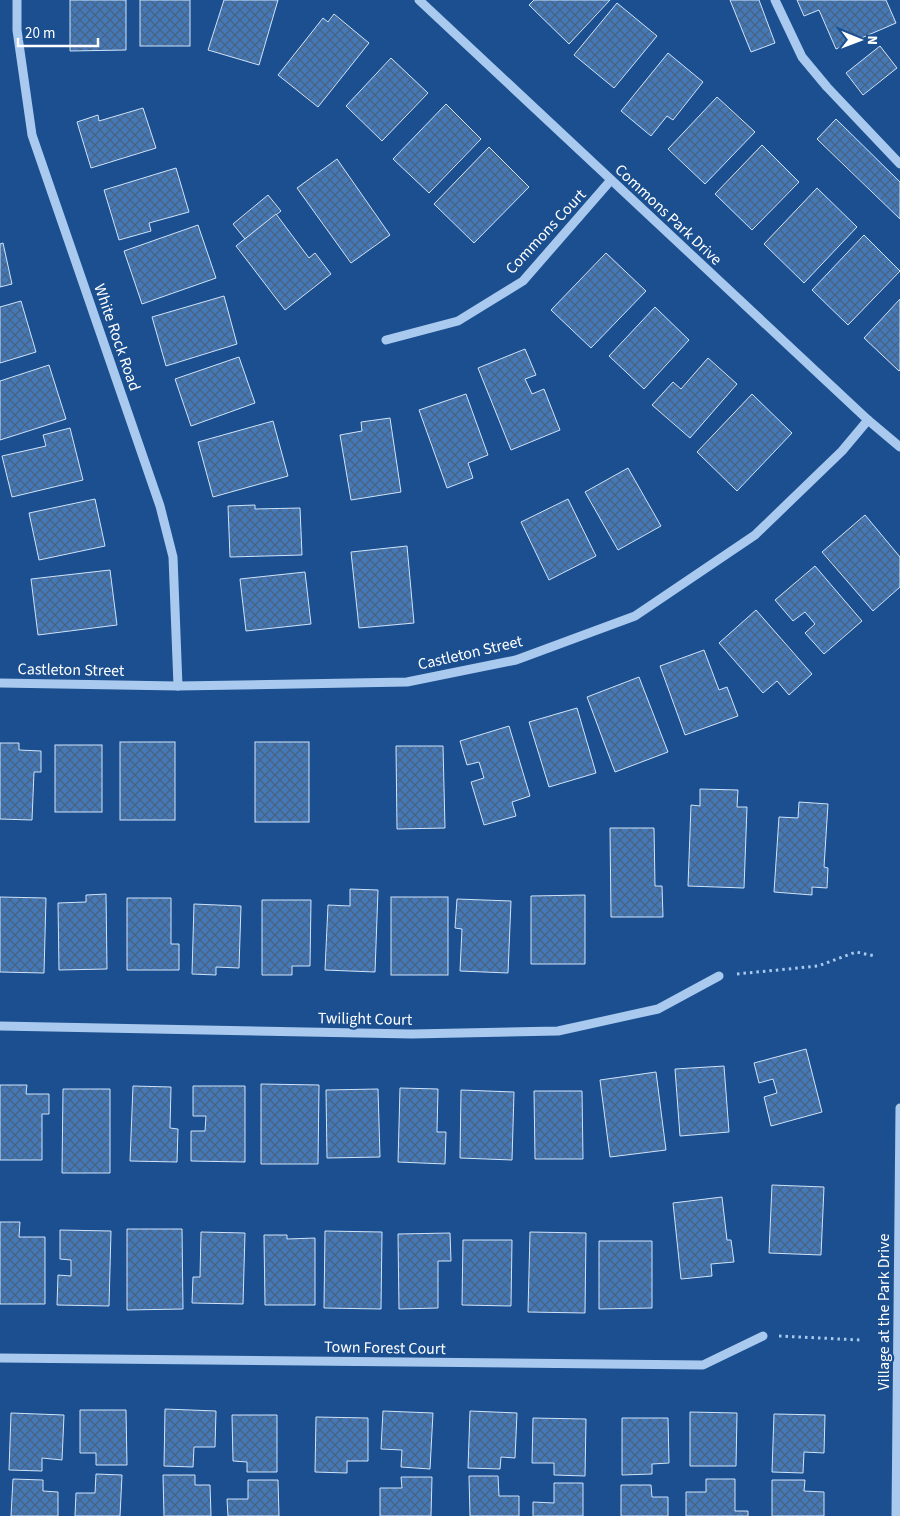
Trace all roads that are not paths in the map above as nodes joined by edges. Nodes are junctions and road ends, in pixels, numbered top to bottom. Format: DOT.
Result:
graph roads {
  1 [pos="17,0"];
  2 [pos="419,0"];
  3 [pos="775,0"];
  4 [pos="900,164"];
  5 [pos="611,180"];
  6 [pos="386,340"];
  7 [pos="868,420"];
  8 [pos="900,447"];
  9 [pos="0,683"];
  10 [pos="178,686"];
  11 [pos="719,976"];
  12 [pos="0,1026"];
  13 [pos="900,1108"];
  14 [pos="763,1336"];
  15 [pos="0,1358"];
  16 [pos="896,1516"];
  1 -- 10 [label="street, White Rock Road"];
  2 -- 5 [label="street, Commons Park Drive"];
  3 -- 4 [label="street"];
  5 -- 6 [label="street, Commons Court"];
  5 -- 7 [label="street, Commons Park Drive"];
  7 -- 8 [label="street, Commons Park Drive"];
  7 -- 10 [label="street, Castleton Street"];
  9 -- 10 [label="street, Castleton Street"];
  11 -- 12 [label="street, Twilight Court"];
  13 -- 16 [label="street, Village at the Park Drive"];
  14 -- 15 [label="street, Town Forest Court"];
}
